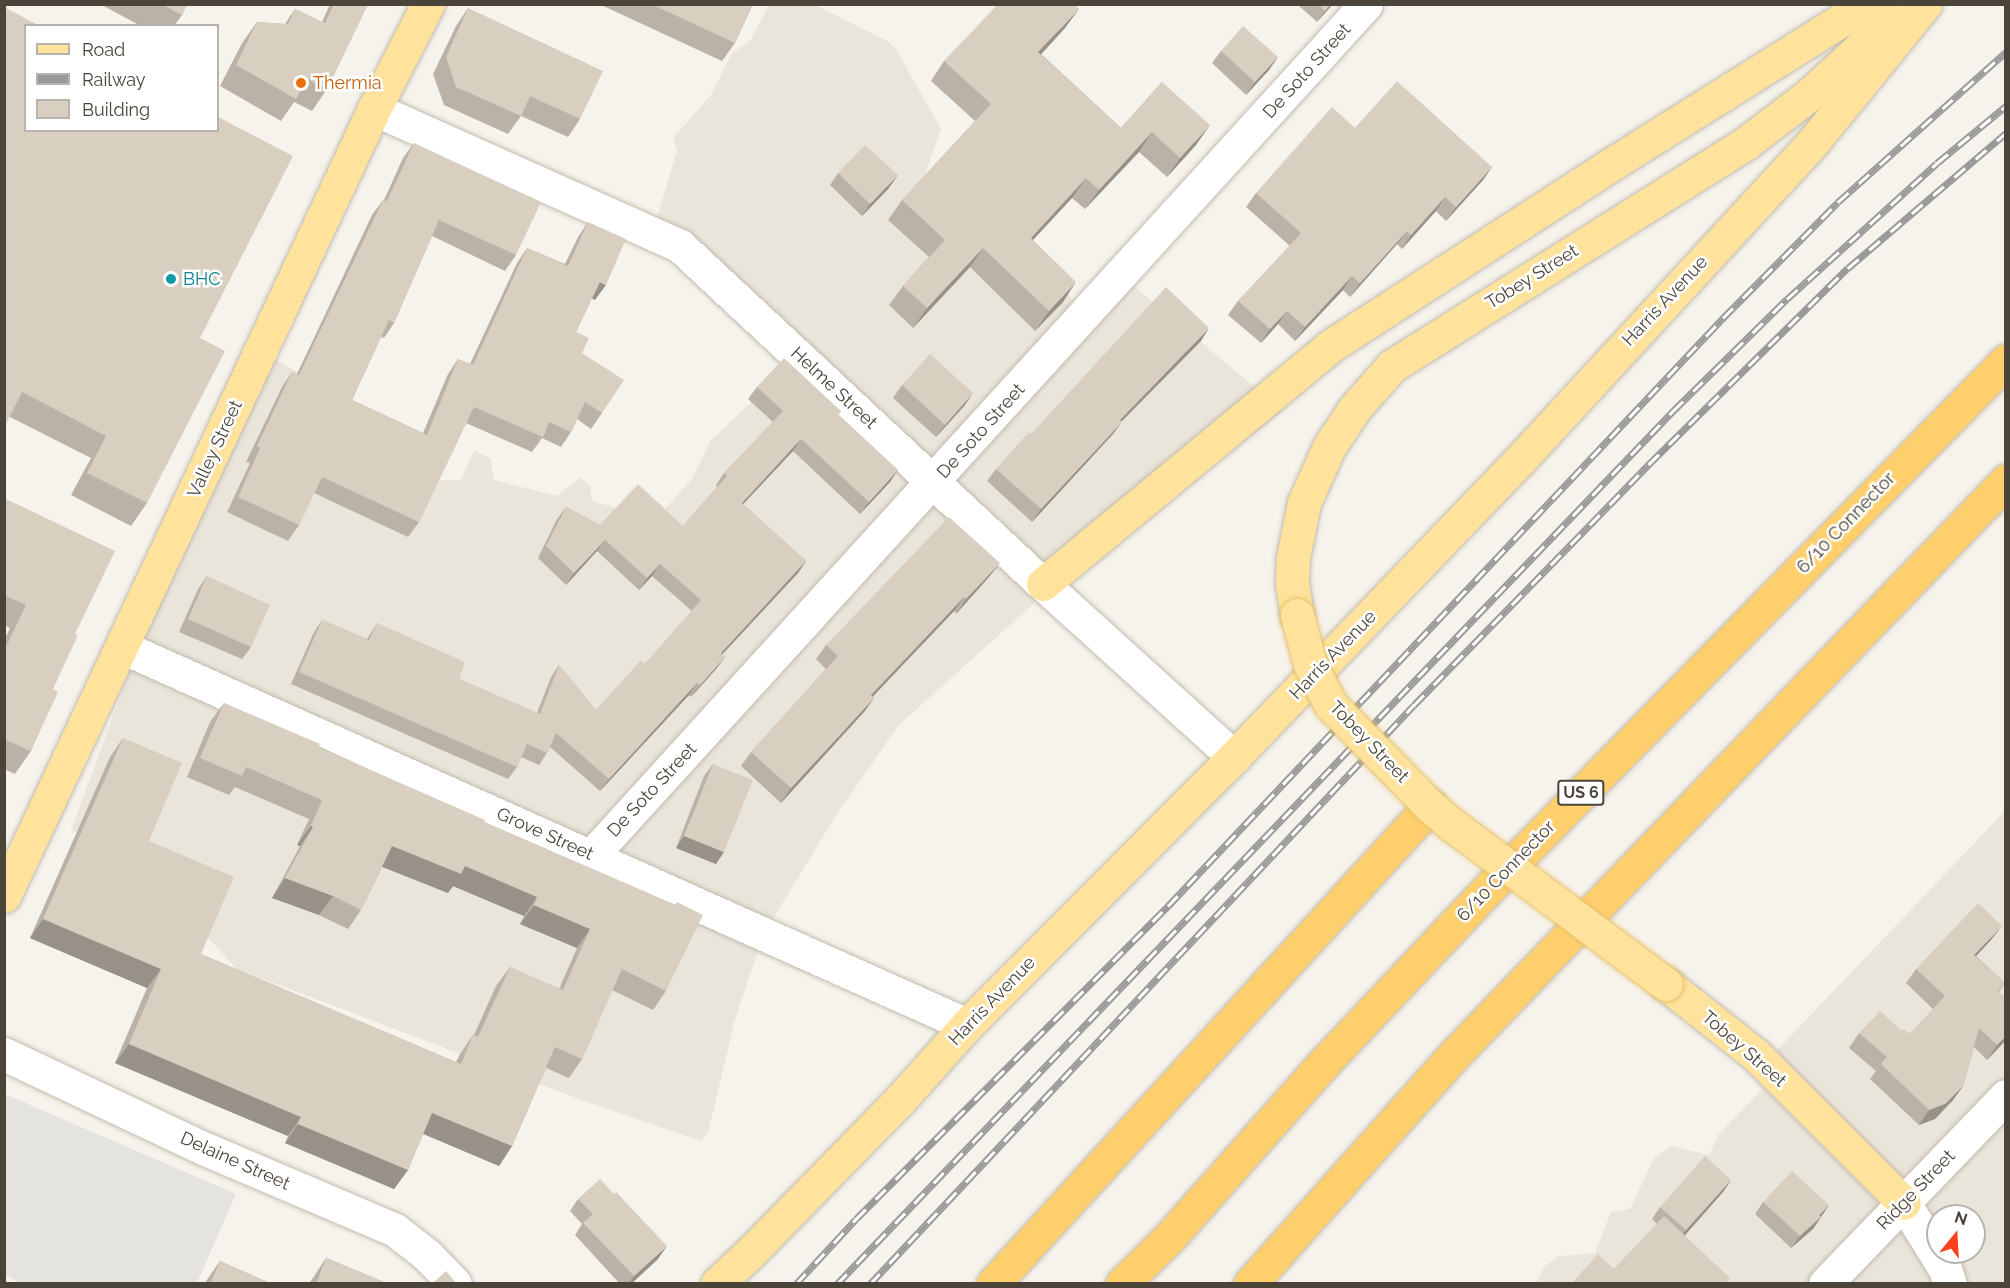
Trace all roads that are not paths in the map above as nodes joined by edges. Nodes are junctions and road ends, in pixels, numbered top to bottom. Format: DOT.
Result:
graph roads {
  1 [pos="428,4"];
  2 [pos="1366,4"];
  3 [pos="1867,4"];
  4 [pos="1898,4"];
  5 [pos="1925,4"];
  6 [pos="374,109"];
  7 [pos="2006,361"];
  8 [pos="935,482"];
  9 [pos="2006,482"];
  10 [pos="1043,584"];
  11 [pos="122,647"];
  12 [pos="1234,758"];
  13 [pos="1430,806"];
  14 [pos="592,855"];
  15 [pos="4,896"];
  16 [pos="967,1025"];
  17 [pos="4,1054"];
  18 [pos="2006,1096"];
  19 [pos="1973,1131"];
  20 [pos="2006,1132"];
  21 [pos="1904,1203"];
  22 [pos="1169,1238"];
  23 [pos="455,1284"];
  24 [pos="717,1284"];
  25 [pos="993,1284"];
  26 [pos="1122,1284"];
  27 [pos="1137,1284"];
  28 [pos="1250,1284"];
  29 [pos="1825,1284"];
  30 [pos="1950,1284"];
  1 -- 6 [label="main road, Valley Street"];
  2 -- 8 [label="street, De Soto Street"];
  3 -- 10 [label="main road"];
  4 -- 13 [label="main road, Tobey Street, bridge"];
  5 -- 12 [label="main road, Harris Avenue"];
  6 -- 8 [label="street, Helme Street"];
  6 -- 11 [label="main road, Valley Street"];
  7 -- 22 [label="highway, 6/10 Connector / US 6"];
  8 -- 10 [label="street, Helme Street"];
  8 -- 14 [label="street, De Soto Street"];
  9 -- 28 [label="highway"];
  10 -- 12 [label="street, Helme Street"];
  11 -- 14 [label="street, Grove Street"];
  11 -- 15 [label="main road, Valley Street"];
  12 -- 16 [label="main road, Harris Avenue"];
  13 -- 21 [label="main road, Tobey Street, bridge"];
  13 -- 25 [label="highway"];
  14 -- 16 [label="street, Grove Street"];
  16 -- 24 [label="main road, Harris Avenue"];
  17 -- 23 [label="street, Delaine Street"];
  18 -- 19 [label="street, Ridge Street"];
  19 -- 20 [label="street"];
  19 -- 21 [label="street, Ridge Street"];
  21 -- 29 [label="street, Ridge Street"];
  21 -- 30 [label="street, Tobey Street"];
  22 -- 26 [label="highway, US 6"];
  22 -- 27 [label="highway"];
}
